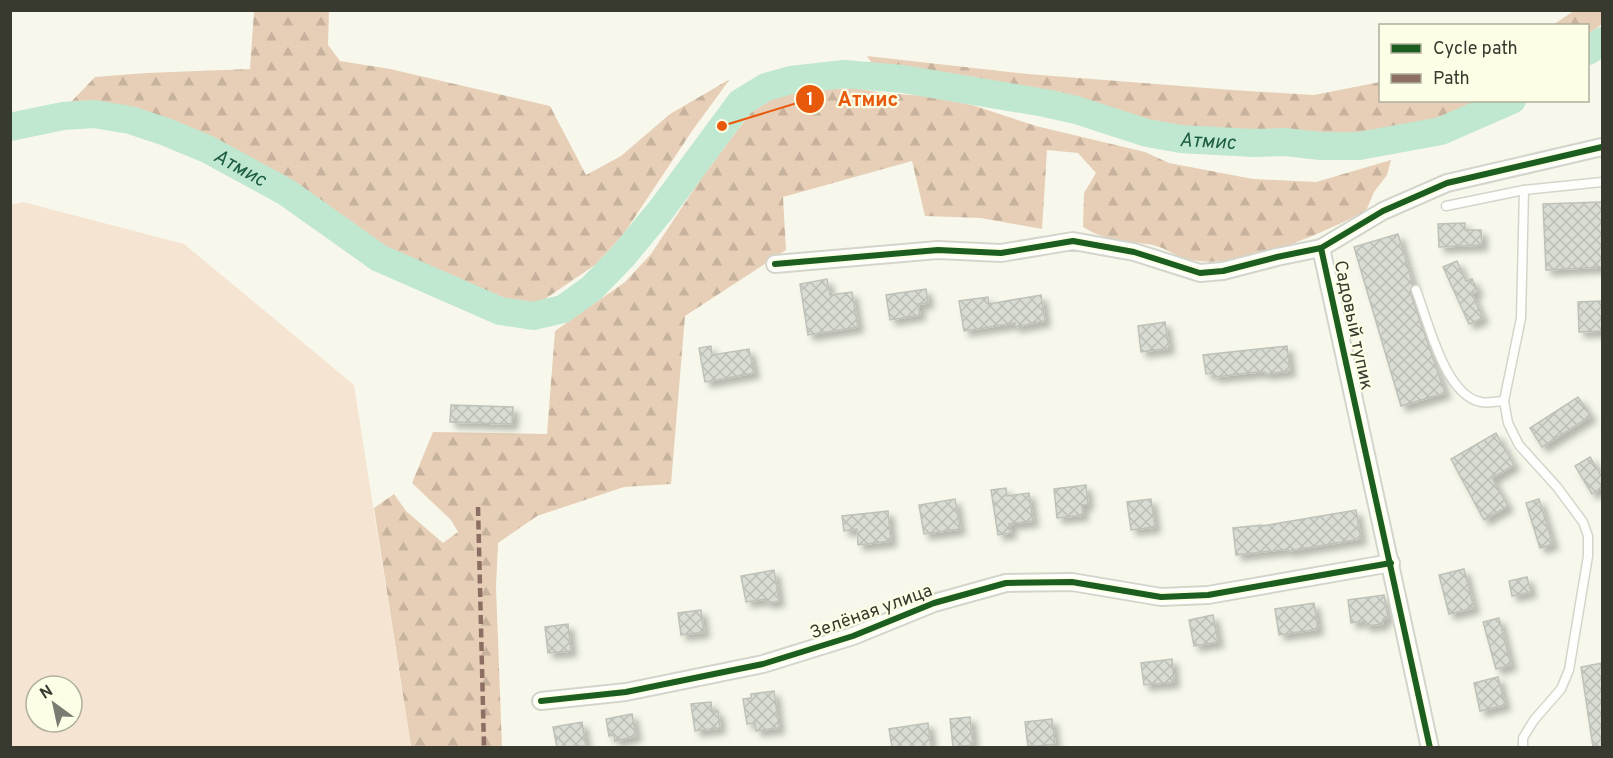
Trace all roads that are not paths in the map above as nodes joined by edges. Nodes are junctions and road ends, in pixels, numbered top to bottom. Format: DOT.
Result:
graph roads {
  1 [pos="1602,147"];
  2 [pos="1602,182"];
  3 [pos="1524,190"];
  4 [pos="1446,206"];
  5 [pos="1321,248"];
  6 [pos="775,264"];
  7 [pos="1416,290"];
  8 [pos="1504,401"];
  9 [pos="1390,563"];
  10 [pos="541,701"];
  11 [pos="1430,747"];
  12 [pos="1523,747"];
  1 -- 5 [label="street, Садовый тупик"];
  2 -- 3 [label="lane"];
  3 -- 4 [label="lane"];
  3 -- 8 [label="lane"];
  5 -- 6 [label="street"];
  5 -- 9 [label="street, Садовый тупик"];
  7 -- 8 [label="lane"];
  8 -- 12 [label="lane"];
  9 -- 10 [label="street, Зелёная улица"];
  9 -- 11 [label="street, Садовый тупик"];
}
